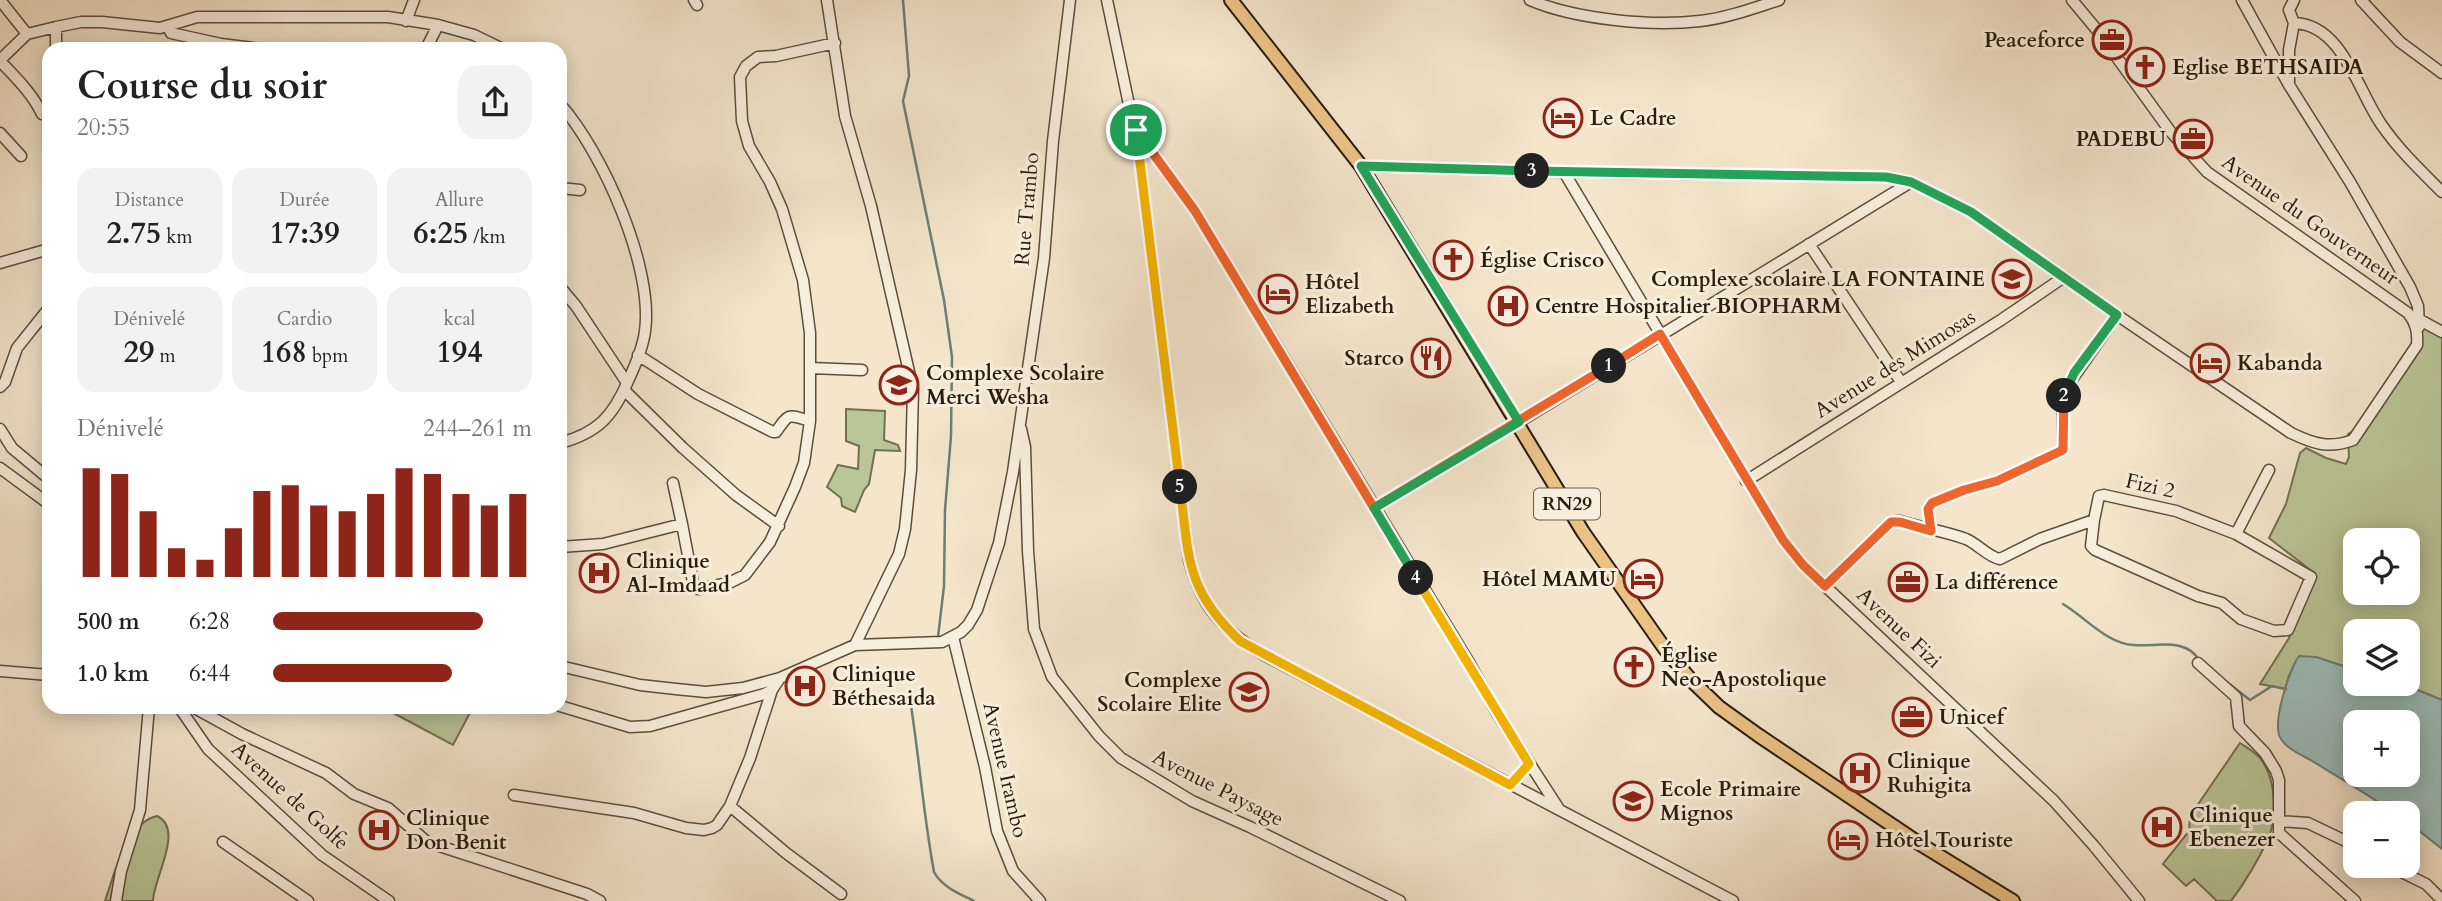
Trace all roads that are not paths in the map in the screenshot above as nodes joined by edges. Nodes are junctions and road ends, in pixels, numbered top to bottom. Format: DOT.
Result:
graph roads {
  1 [pos="0,0"];
  2 [pos="414,0"];
  3 [pos="827,0"];
  4 [pos="1070,0"];
  5 [pos="1107,0"];
  6 [pos="1231,0"];
  7 [pos="1530,0"];
  8 [pos="1779,0"];
  9 [pos="2072,0"];
  10 [pos="2242,0"];
  11 [pos="2294,0"];
  12 [pos="2361,0"];
  13 [pos="406,21"];
  14 [pos="2294,23"];
  15 [pos="438,25"];
  16 [pos="56,27"];
  17 [pos="168,27"];
  18 [pos="27,34"];
  19 [pos="56,42"];
  20 [pos="205,42"];
  21 [pos="430,42"];
  22 [pos="488,42"];
  23 [pos="835,43"];
  24 [pos="0,60"];
  25 [pos="2442,73"];
  26 [pos="2289,85"];
  27 [pos="567,113"];
  28 [pos="42,114"];
  29 [pos="1136,130"];
  30 [pos="0,133"];
  31 [pos="21,156"];
  32 [pos="1361,166"];
  33 [pos="1564,172"];
  34 [pos="1911,182"];
  35 [pos="567,189"];
  36 [pos="580,190"];
  37 [pos="2442,192"];
  38 [pos="1809,244"];
  39 [pos="42,251"];
  40 [pos="0,263"];
  41 [pos="2064,277"];
  42 [pos="567,295"];
  43 [pos="2117,315"];
  44 [pos="42,317"];
  45 [pos="2420,320"];
  46 [pos="2442,332"];
  47 [pos="2417,333"];
  48 [pos="1660,334"];
  49 [pos="638,355"];
  50 [pos="810,368"];
  51 [pos="862,370"];
  52 [pos="1901,382"];
  53 [pos="626,386"];
  54 [pos="0,387"];
  55 [pos="810,421"];
  56 [pos="1019,422"];
  57 [pos="1519,422"];
  58 [pos="0,429"];
  59 [pos="567,441"];
  60 [pos="0,468"];
  61 [pos="2269,470"];
  62 [pos="42,473"];
  63 [pos="1746,481"];
  64 [pos="673,483"];
  65 [pos="42,499"];
  66 [pos="1374,508"];
  67 [pos="2095,520"];
  68 [pos="682,524"];
  69 [pos="779,526"];
  70 [pos="1931,531"];
  71 [pos="2236,534"];
  72 [pos="567,547"];
  73 [pos="1825,586"];
  74 [pos="953,637"];
  75 [pos="855,645"];
  76 [pos="2198,663"];
  77 [pos="567,668"];
  78 [pos="0,671"];
  79 [pos="42,674"];
  80 [pos="779,678"];
  81 [pos="772,690"];
  82 [pos="567,708"];
  83 [pos="148,714"];
  84 [pos="184,714"];
  85 [pos="205,714"];
  86 [pos="1529,764"];
  87 [pos="1510,785"];
  88 [pos="514,795"];
  89 [pos="730,806"];
  90 [pos="1561,812"];
  91 [pos="2278,821"];
  92 [pos="2343,840"];
  93 [pos="223,842"];
  94 [pos="2414,878"];
  95 [pos="841,894"];
  96 [pos="2442,900"];
  97 [pos="116,901"];
  98 [pos="308,901"];
  99 [pos="389,901"];
  100 [pos="600,901"];
  101 [pos="1040,901"];
  102 [pos="1400,901"];
  103 [pos="1733,901"];
  104 [pos="2013,901"];
  105 [pos="2139,901"];
  106 [pos="2355,901"];
  1 -- 18 [label="street"];
  2 -- 13 [label="street"];
  3 -- 23 [label="street"];
  4 -- 56 [label="street, Rue Trambo"];
  5 -- 29 [label="street"];
  6 -- 32 [label="main road, RN29"];
  7 -- 8 [label="street"];
  9 -- 47 [label="street, Avenue du Gouverneur"];
  10 -- 26 [label="street"];
  11 -- 14 [label="street"];
  12 -- 25 [label="street"];
  13 -- 15 [label="street"];
  13 -- 17 [label="street"];
  14 -- 26 [label="street"];
  14 -- 37 [label="street"];
  15 -- 21 [label="street"];
  15 -- 22 [label="street"];
  16 -- 17 [label="street"];
  16 -- 18 [label="street"];
  16 -- 19 [label="street"];
  17 -- 20 [label="street"];
  18 -- 24 [label="street"];
  23 -- 50 [label="street"];
  23 -- 75 [label="street"];
  24 -- 28 [label="street"];
  26 -- 45 [label="street"];
  27 -- 49 [label="street"];
  29 -- 66 [label="street"];
  29 -- 87 [label="street"];
  30 -- 31 [label="street"];
  32 -- 33 [label="street"];
  32 -- 57 [label="main road, RN29"];
  33 -- 34 [label="street"];
  33 -- 48 [label="street, Avenue Fizi"];
  34 -- 38 [label="street"];
  34 -- 41 [label="street"];
  35 -- 36 [label="street"];
  38 -- 48 [label="street"];
  38 -- 52 [label="street"];
  39 -- 40 [label="street"];
  41 -- 43 [label="street"];
  41 -- 52 [label="street, Avenue des Mimosas"];
  42 -- 53 [label="street"];
  43 -- 47 [label="street"];
  43 -- 70 [label="street"];
  44 -- 54 [label="street"];
  45 -- 46 [label="street"];
  45 -- 47 [label="street"];
  48 -- 57 [label="street"];
  48 -- 63 [label="street, Avenue Fizi"];
  49 -- 53 [label="street"];
  49 -- 55 [label="street"];
  50 -- 51 [label="street"];
  50 -- 55 [label="street"];
  52 -- 63 [label="street, Avenue des Mimosas"];
  53 -- 59 [label="street"];
  53 -- 69 [label="street"];
  55 -- 69 [label="street"];
  56 -- 74 [label="street, Rue Trambo"];
  56 -- 102 [label="street, Avenue Paysage"];
  57 -- 66 [label="street"];
  57 -- 104 [label="main road, RN29"];
  58 -- 62 [label="street"];
  60 -- 65 [label="street"];
  61 -- 71 [label="street"];
  63 -- 73 [label="street, Avenue Fizi"];
  64 -- 68 [label="street"];
  66 -- 86 [label="street"];
  67 -- 70 [label="street"];
  67 -- 71 [label="street, Fizi 2"];
  67 -- 71 [label="street"];
  68 -- 69 [label="street"];
  68 -- 72 [label="street"];
  70 -- 73 [label="street"];
  73 -- 105 [label="street, Avenue Fizi"];
  74 -- 75 [label="street"];
  74 -- 101 [label="street, Avenue Irambo"];
  75 -- 80 [label="street"];
  76 -- 91 [label="street"];
  77 -- 80 [label="street"];
  78 -- 79 [label="street"];
  80 -- 81 [label="street"];
  81 -- 82 [label="street"];
  81 -- 89 [label="street"];
  83 -- 97 [label="street"];
  84 -- 99 [label="street, Avenue de Golfe"];
  85 -- 100 [label="street"];
  86 -- 87 [label="street"];
  86 -- 90 [label="street"];
  87 -- 90 [label="street"];
  88 -- 89 [label="street"];
  89 -- 95 [label="street"];
  90 -- 103 [label="street"];
  91 -- 92 [label="street"];
  91 -- 106 [label="street"];
  93 -- 98 [label="street"];
  94 -- 96 [label="street"];
}
